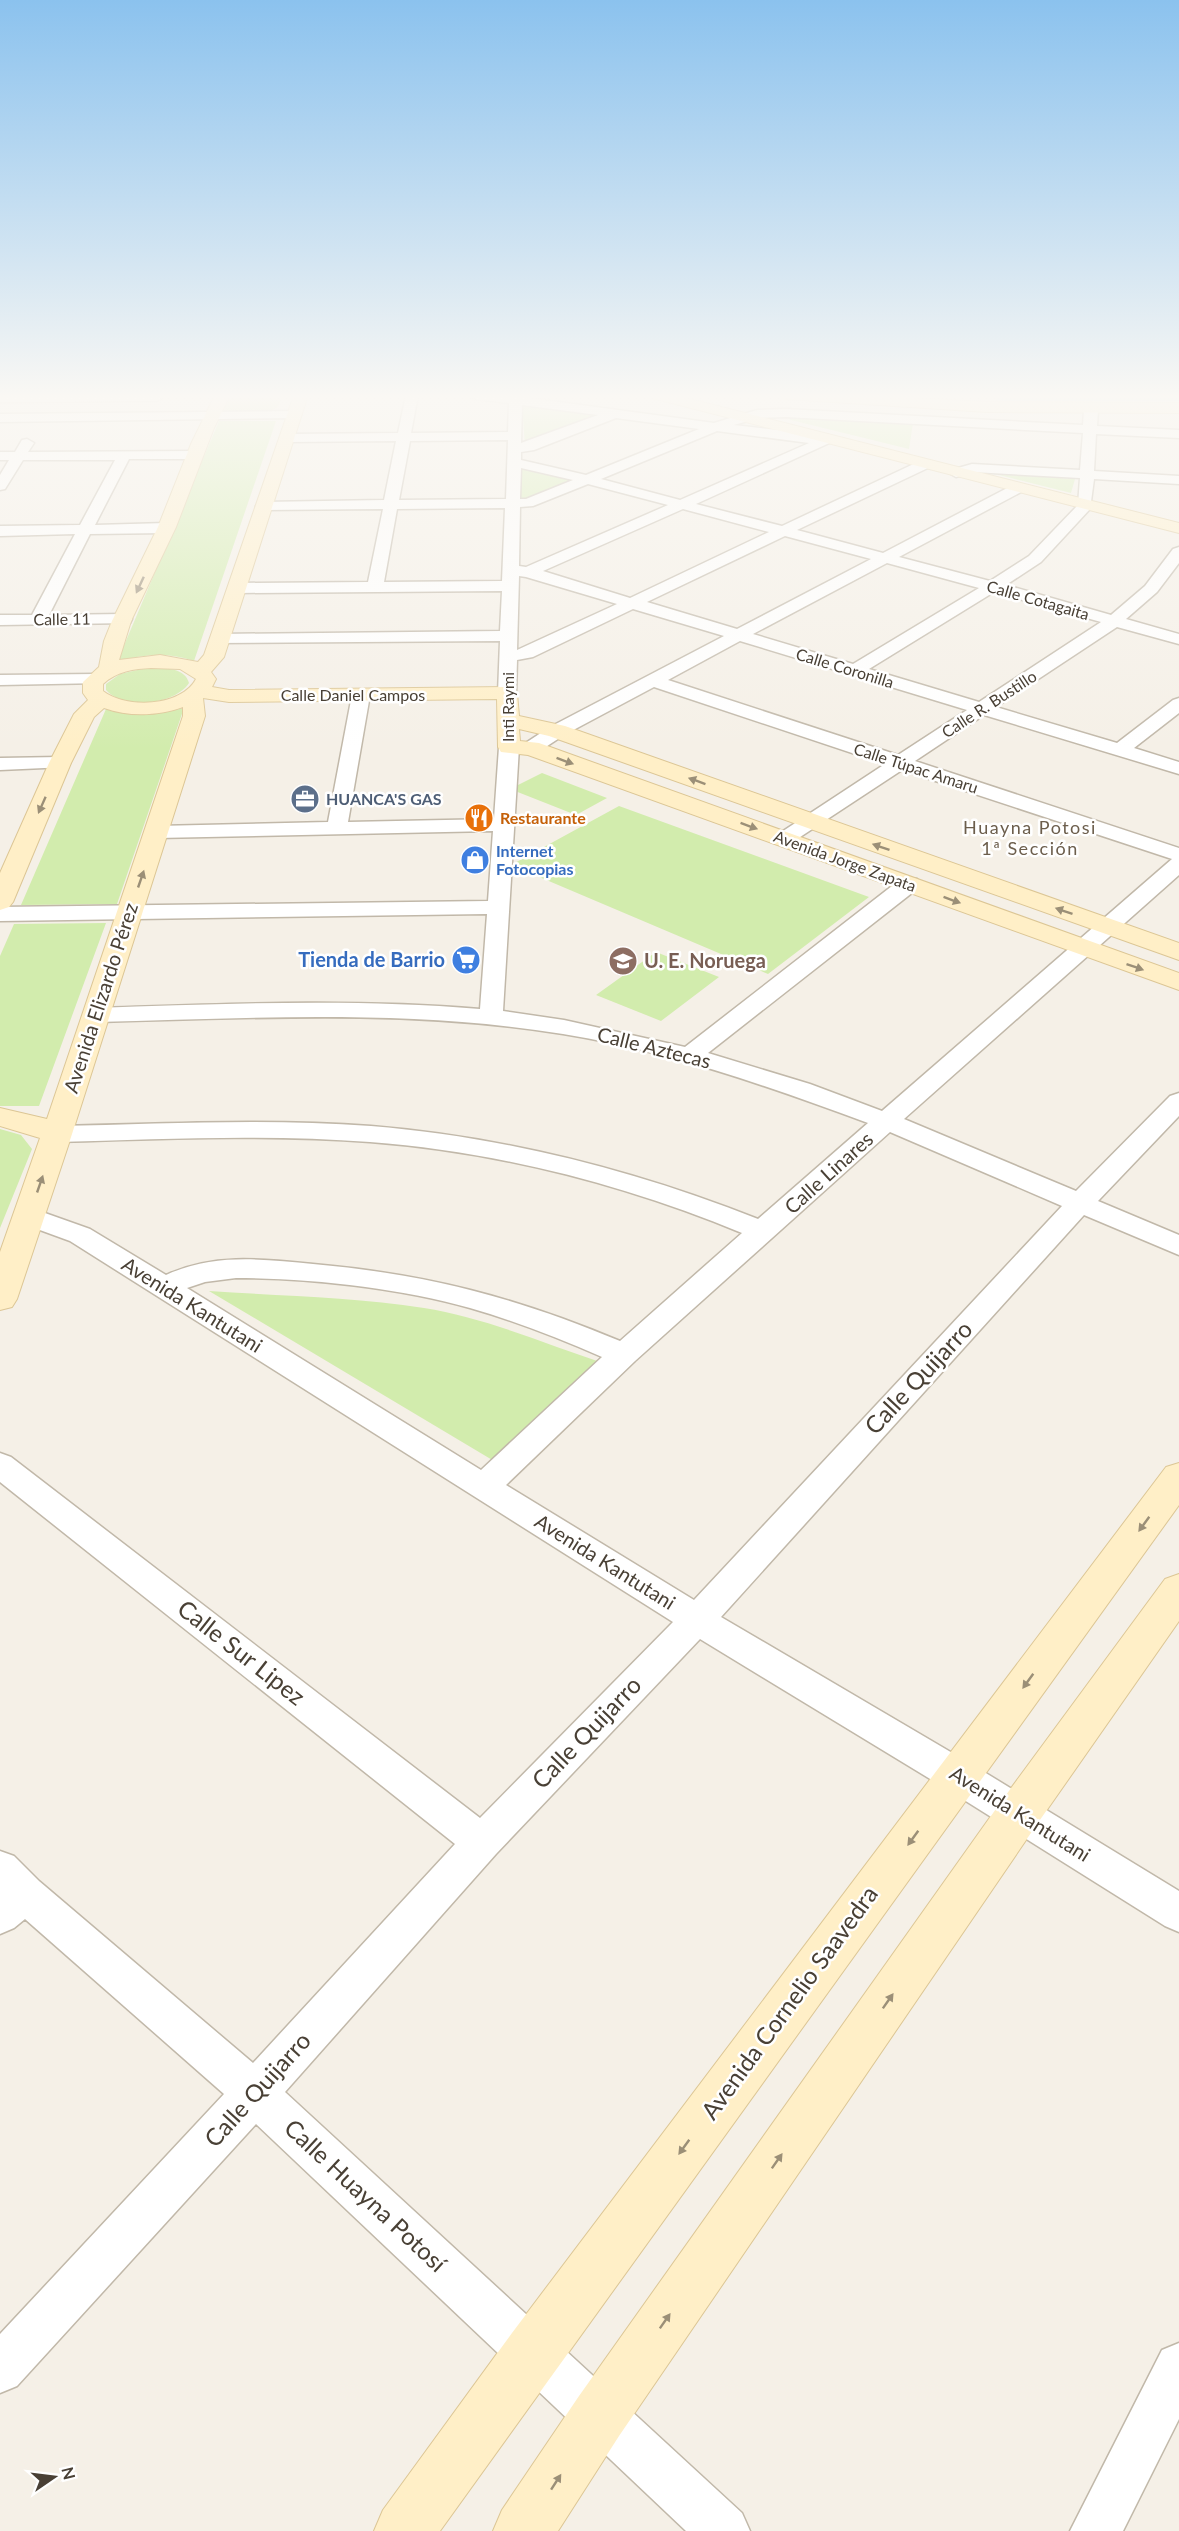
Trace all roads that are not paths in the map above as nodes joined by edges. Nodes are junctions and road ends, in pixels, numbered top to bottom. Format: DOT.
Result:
graph roads {
  1 [pos="95,513"];
  2 [pos="172,513"];
  3 [pos="261,513"];
  4 [pos="390,513"];
  5 [pos="513,513"];
  6 [pos="661,513"];
  7 [pos="716,513"];
  8 [pos="821,513"];
  9 [pos="970,513"];
  10 [pos="1078,513"];
  11 [pos="1115,513"];
  12 [pos="166,528"];
  13 [pos="1179,528"];
  14 [pos="86,530"];
  15 [pos="0,531"];
  16 [pos="783,531"];
  17 [pos="1179,552"];
  18 [pos="885,558"];
  19 [pos="516,576"];
  20 [pos="375,587"];
  21 [pos="994,587"];
  22 [pos="238,588"];
  23 [pos="630,603"];
  24 [pos="124,619"];
  25 [pos="0,620"];
  26 [pos="38,620"];
  27 [pos="1114,621"];
  28 [pos="509,636"];
  29 [pos="739,636"];
  30 [pos="220,639"];
  31 [pos="1179,639"];
  32 [pos="508,657"];
  33 [pos="854,671"];
  34 [pos="0,680"];
  35 [pos="654,681"];
  36 [pos="99,685"];
  37 [pos="196,687"];
  38 [pos="0,691"];
  39 [pos="507,693"];
  40 [pos="361,695"];
  41 [pos="1179,704"];
  42 [pos="981,709"];
  43 [pos="508,722"];
  44 [pos="557,731"];
  45 [pos="520,748"];
  46 [pos="1120,750"];
  47 [pos="898,762"];
  48 [pos="60,763"];
  49 [pos="0,764"];
  50 [pos="1179,768"];
  51 [pos="809,821"];
  52 [pos="504,825"];
  53 [pos="337,827"];
  54 [pos="156,832"];
  55 [pos="784,839"];
  56 [pos="1179,855"];
  57 [pos="1179,864"];
  58 [pos="909,884"];
  59 [pos="0,902"];
  60 [pos="498,907"];
  61 [pos="130,912"];
  62 [pos="0,914"];
  63 [pos="1107,927"];
  64 [pos="1081,948"];
  65 [pos="1179,952"];
  66 [pos="1179,982"];
  67 [pos="96,1016"];
  68 [pos="490,1018"];
  69 [pos="690,1055"];
  70 [pos="1179,1101"];
  71 [pos="0,1117"];
  72 [pos="887,1122"];
  73 [pos="57,1134"];
  74 [pos="1079,1204"];
  75 [pos="28,1216"];
  76 [pos="764,1232"];
  77 [pos="1179,1246"];
  78 [pos="8,1256"];
  79 [pos="164,1288"];
  80 [pos="0,1299"];
  81 [pos="624,1354"];
  82 [pos="0,1465"];
  83 [pos="1179,1477"];
  84 [pos="483,1487"];
  85 [pos="1179,1590"];
  86 [pos="697,1620"];
  87 [pos="958,1776"];
  88 [pos="1019,1813"];
  89 [pos="482,1842"];
  90 [pos="8,1893"];
  91 [pos="1179,1913"];
  92 [pos="255,2093"];
  93 [pos="532,2353"];
  94 [pos="1179,2367"];
  95 [pos="0,2369"];
  96 [pos="598,2416"];
  97 [pos="404,2531"];
  98 [pos="524,2531"];
  99 [pos="724,2531"];
  100 [pos="1096,2531"];
  1 -- 14 [label="street"];
  2 -- 12 [label="street"];
  3 -- 22 [label="street"];
  4 -- 20 [label="street"];
  5 -- 19 [label="street, Inti Raymi"];
  6 -- 19 [label="street"];
  7 -- 16 [label="street, Calle Cotagaita"];
  8 -- 16 [label="street"];
  9 -- 18 [label="street"];
  10 -- 21 [label="street"];
  11 -- 13 [label="street"];
  12 -- 14 [label="street"];
  12 -- 24 [label="street, one-way"];
  14 -- 15 [label="street"];
  14 -- 26 [label="street"];
  16 -- 18 [label="street, Calle Cotagaita"];
  16 -- 23 [label="street"];
  17 -- 27 [label="street, Calle R. Bustillo"];
  18 -- 21 [label="street, Calle Cotagaita"];
  18 -- 29 [label="street"];
  19 -- 20 [label="street"];
  19 -- 23 [label="street, Calle Coronilla"];
  19 -- 28 [label="street, Inti Raymi"];
  20 -- 22 [label="street"];
  21 -- 27 [label="street, Calle Cotagaita"];
  21 -- 33 [label="street"];
  22 -- 30 [label="street"];
  23 -- 29 [label="street, Calle Coronilla"];
  23 -- 32 [label="street"];
  24 -- 26 [label="street, Calle 11"];
  24 -- 36 [label="street"];
  25 -- 26 [label="street, Calle 11"];
  27 -- 31 [label="street, Calle Cotagaita"];
  27 -- 42 [label="street, Calle R. Bustillo"];
  28 -- 30 [label="street"];
  28 -- 32 [label="street, Inti Raymi"];
  29 -- 33 [label="street, Calle Coronilla"];
  29 -- 35 [label="street"];
  30 -- 37 [label="street"];
  32 -- 39 [label="street, Inti Raymi"];
  33 -- 42 [label="street, Calle Coronilla"];
  34 -- 36 [label="street"];
  35 -- 44 [label="street"];
  35 -- 47 [label="street, Calle Túpac Amaru"];
  36 -- 37 [label="street"];
  36 -- 37 [label="street, Calle Daniel Campos"];
  36 -- 38 [label="street"];
  36 -- 48 [label="street"];
  37 -- 40 [label="street, Calle Daniel Campos"];
  37 -- 54 [label="street, Avenida Elizardo Pérez"];
  39 -- 40 [label="street, Calle Daniel Campos"];
  39 -- 43 [label="street, Inti Raymi"];
  40 -- 53 [label="street"];
  41 -- 46 [label="street"];
  42 -- 46 [label="street, Calle Coronilla"];
  42 -- 47 [label="street, Calle R. Bustillo"];
  43 -- 44 [label="street, Avenida Jorge Zapata"];
  43 -- 45 [label="street, Inti Raymi"];
  44 -- 45 [label="street"];
  51 -- 44 [label="street, Avenida Jorge Zapata, one-way"];
  45 -- 52 [label="street, Inti Raymi"];
  45 -- 55 [label="street, Avenida Jorge Zapata, one-way"];
  46 -- 50 [label="street, Calle Coronilla"];
  47 -- 51 [label="street, Calle R. Bustillo"];
  47 -- 56 [label="street, Calle Túpac Amaru"];
  48 -- 49 [label="street"];
  48 -- 59 [label="street, one-way"];
  51 -- 55 [label="street, Calle R. Bustillo"];
  63 -- 51 [label="street, Avenida Jorge Zapata, one-way"];
  52 -- 53 [label="street"];
  52 -- 60 [label="street, Inti Raymi"];
  53 -- 54 [label="street"];
  61 -- 54 [label="street, Avenida Elizardo Pérez, one-way"];
  55 -- 58 [label="street, Avenida Jorge Zapata"];
  57 -- 63 [label="street, Calle Linares"];
  58 -- 64 [label="street, Avenida Jorge Zapata, one-way"];
  58 -- 69 [label="street"];
  60 -- 61 [label="street"];
  60 -- 68 [label="street, Inti Raymi"];
  61 -- 62 [label="street"];
  61 -- 67 [label="street, Avenida Elizardo Pérez"];
  63 -- 64 [label="street, Calle Linares"];
  63 -- 65 [label="street, Avenida Jorge Zapata"];
  64 -- 66 [label="street, Avenida Jorge Zapata, one-way"];
  64 -- 72 [label="street, Calle Linares"];
  67 -- 68 [label="street, Calle Aztecas"];
  67 -- 73 [label="street, Avenida Elizardo Pérez"];
  68 -- 69 [label="street, Calle Aztecas"];
  69 -- 72 [label="street, Calle Aztecas"];
  70 -- 74 [label="street, Calle Quijarro"];
  71 -- 73 [label="street"];
  72 -- 74 [label="street, Calle Aztecas"];
  72 -- 76 [label="street, Calle Linares"];
  75 -- 73 [label="street, Avenida Elizardo Pérez, one-way"];
  73 -- 76 [label="street"];
  74 -- 77 [label="street, Calle Aztecas"];
  74 -- 86 [label="street, Calle Quijarro"];
  75 -- 78 [label="street, Avenida Elizardo Pérez"];
  75 -- 79 [label="street, Avenida Kantutani"];
  76 -- 81 [label="street, Calle Linares"];
  78 -- 80 [label="street, Avenida Elizardo Pérez"];
  79 -- 81 [label="street"];
  79 -- 84 [label="street, Avenida Kantutani"];
  81 -- 84 [label="street, Calle Linares"];
  82 -- 89 [label="street, Calle Sur Lipez"];
  83 -- 87 [label="street, Avenida Cornelio Saavedra, one-way"];
  84 -- 86 [label="street, Avenida Kantutani"];
  85 -- 88 [label="street"];
  86 -- 87 [label="street, Avenida Kantutani"];
  86 -- 89 [label="street, Calle Quijarro"];
  87 -- 88 [label="street, Avenida Kantutani"];
  87 -- 93 [label="street, Avenida Cornelio Saavedra, one-way"];
  88 -- 91 [label="street, Avenida Kantutani"];
  96 -- 88 [label="street, one-way"];
  89 -- 92 [label="street, Calle Quijarro"];
  90 -- 92 [label="street, Calle Huayna Potosí"];
  92 -- 93 [label="street, Calle Huayna Potosí"];
  92 -- 95 [label="street, Calle Quijarro"];
  93 -- 96 [label="street, Calle Huayna Potosí"];
  93 -- 97 [label="street, Avenida Cornelio Saavedra"];
  94 -- 100 [label="street"];
  98 -- 96 [label="street, one-way"];
  96 -- 99 [label="street, Calle Huayna Potosí"];
}
